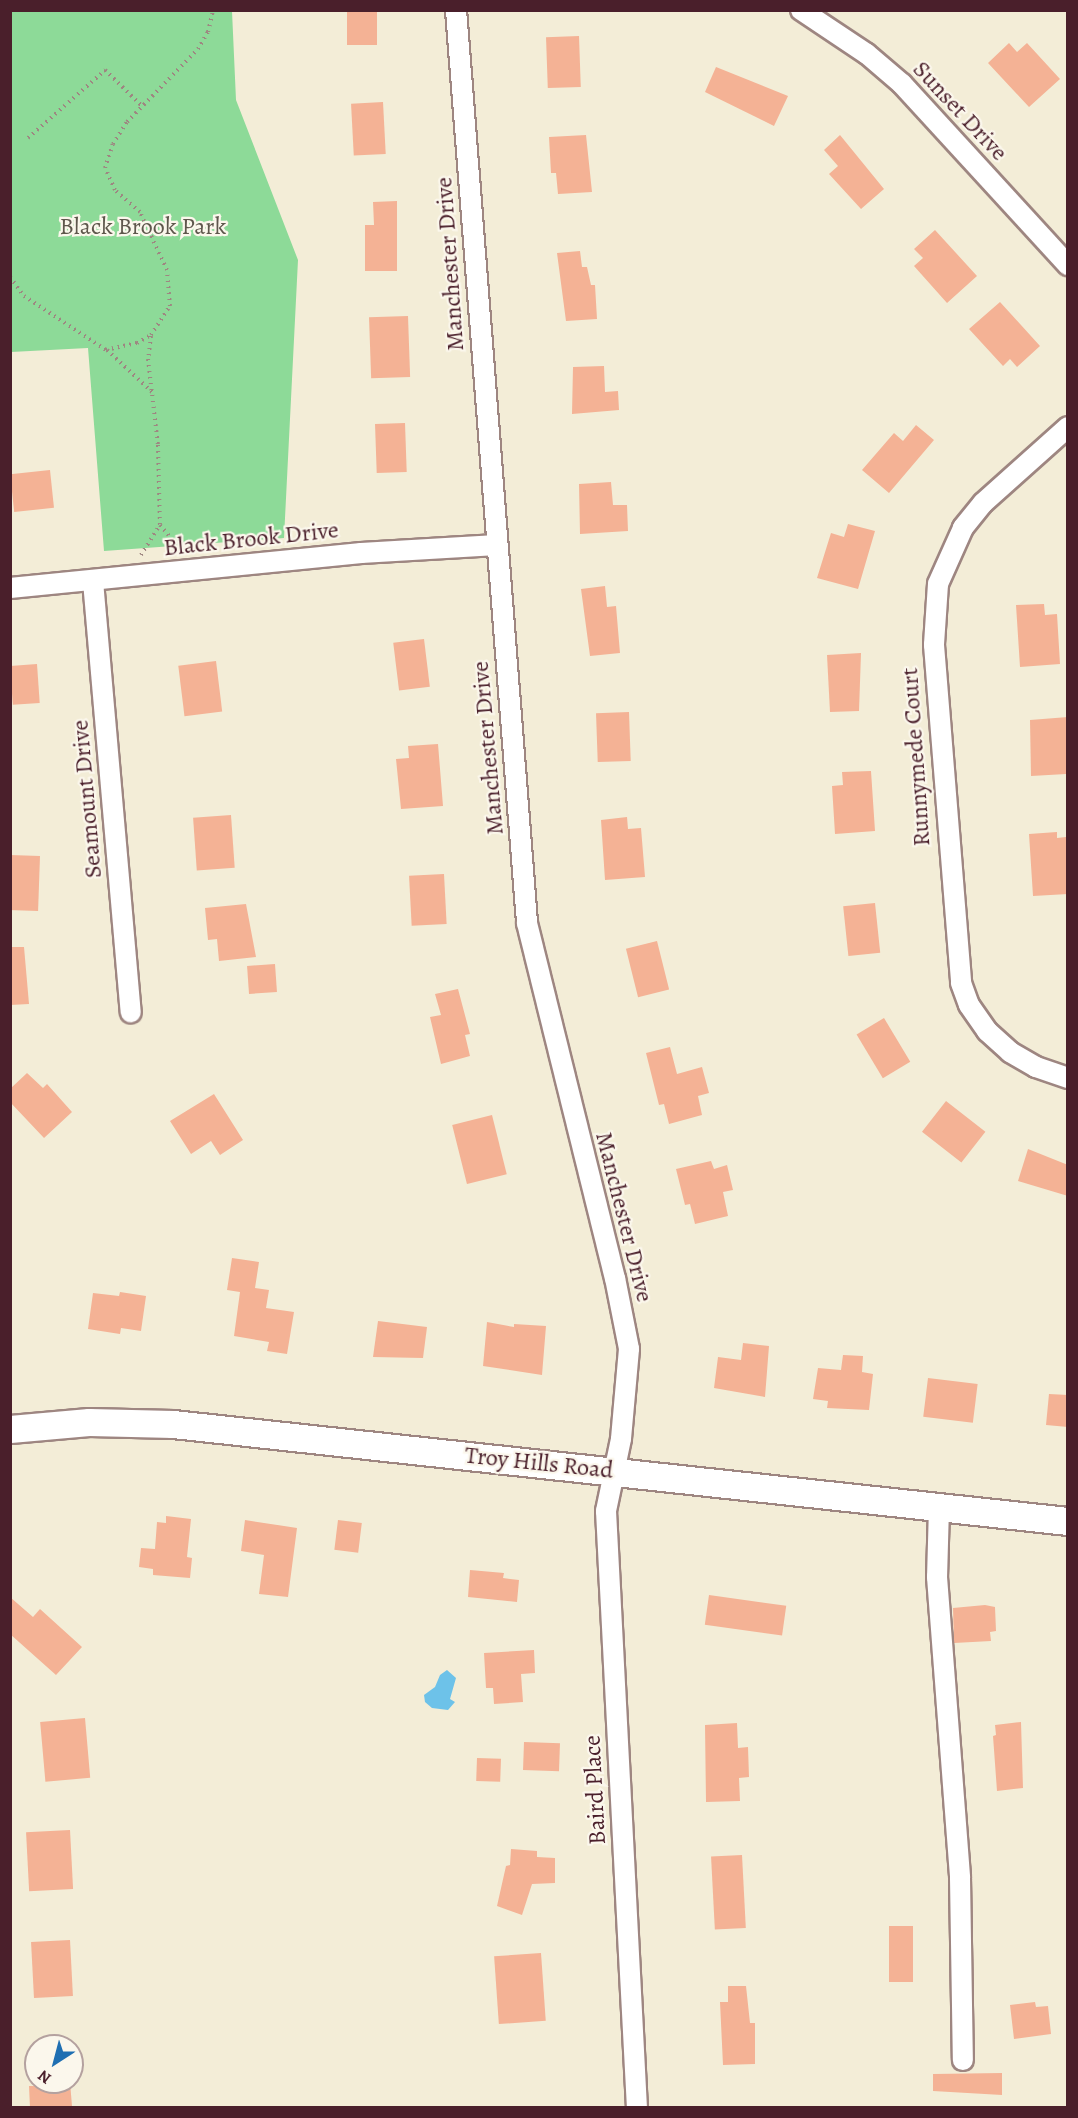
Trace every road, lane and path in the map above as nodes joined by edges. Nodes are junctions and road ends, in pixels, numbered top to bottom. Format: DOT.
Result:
graph roads {
  1 [pos="213,10"];
  2 [pos="456,10"];
  3 [pos="801,10"];
  4 [pos="142,107"];
  5 [pos="28,138"];
  6 [pos="1068,265"];
  7 [pos="10,277"];
  8 [pos="151,335"];
  9 [pos="106,350"];
  10 [pos="152,392"];
  11 [pos="1068,427"];
  12 [pos="160,525"];
  13 [pos="497,545"];
  14 [pos="186,554"];
  15 [pos="139,558"];
  16 [pos="93,581"];
  17 [pos="10,588"];
  18 [pos="131,1012"];
  19 [pos="1068,1078"];
  20 [pos="10,1429"];
  21 [pos="615,1471"];
  22 [pos="939,1507"];
  23 [pos="1068,1521"];
  24 [pos="963,2060"];
  25 [pos="637,2108"];
  1 -- 4 [label="path"];
  2 -- 13 [label="street, Manchester Drive"];
  3 -- 6 [label="street, Sunset Drive"];
  4 -- 5 [label="path"];
  4 -- 8 [label="path"];
  7 -- 9 [label="path"];
  8 -- 9 [label="path"];
  8 -- 10 [label="path"];
  9 -- 10 [label="path"];
  10 -- 12 [label="path"];
  11 -- 19 [label="street, Runnymede Court"];
  12 -- 14 [label="path"];
  12 -- 15 [label="path"];
  13 -- 16 [label="street, Black Brook Drive"];
  13 -- 21 [label="street, Manchester Drive"];
  16 -- 17 [label="street, Black Brook Drive"];
  16 -- 18 [label="street, Seamount Drive"];
  20 -- 21 [label="main road, Troy Hills Road"];
  21 -- 22 [label="main road, Troy Hills Road"];
  21 -- 25 [label="street, Baird Place"];
  22 -- 23 [label="main road, Troy Hills Road"];
  22 -- 24 [label="street"];
}
